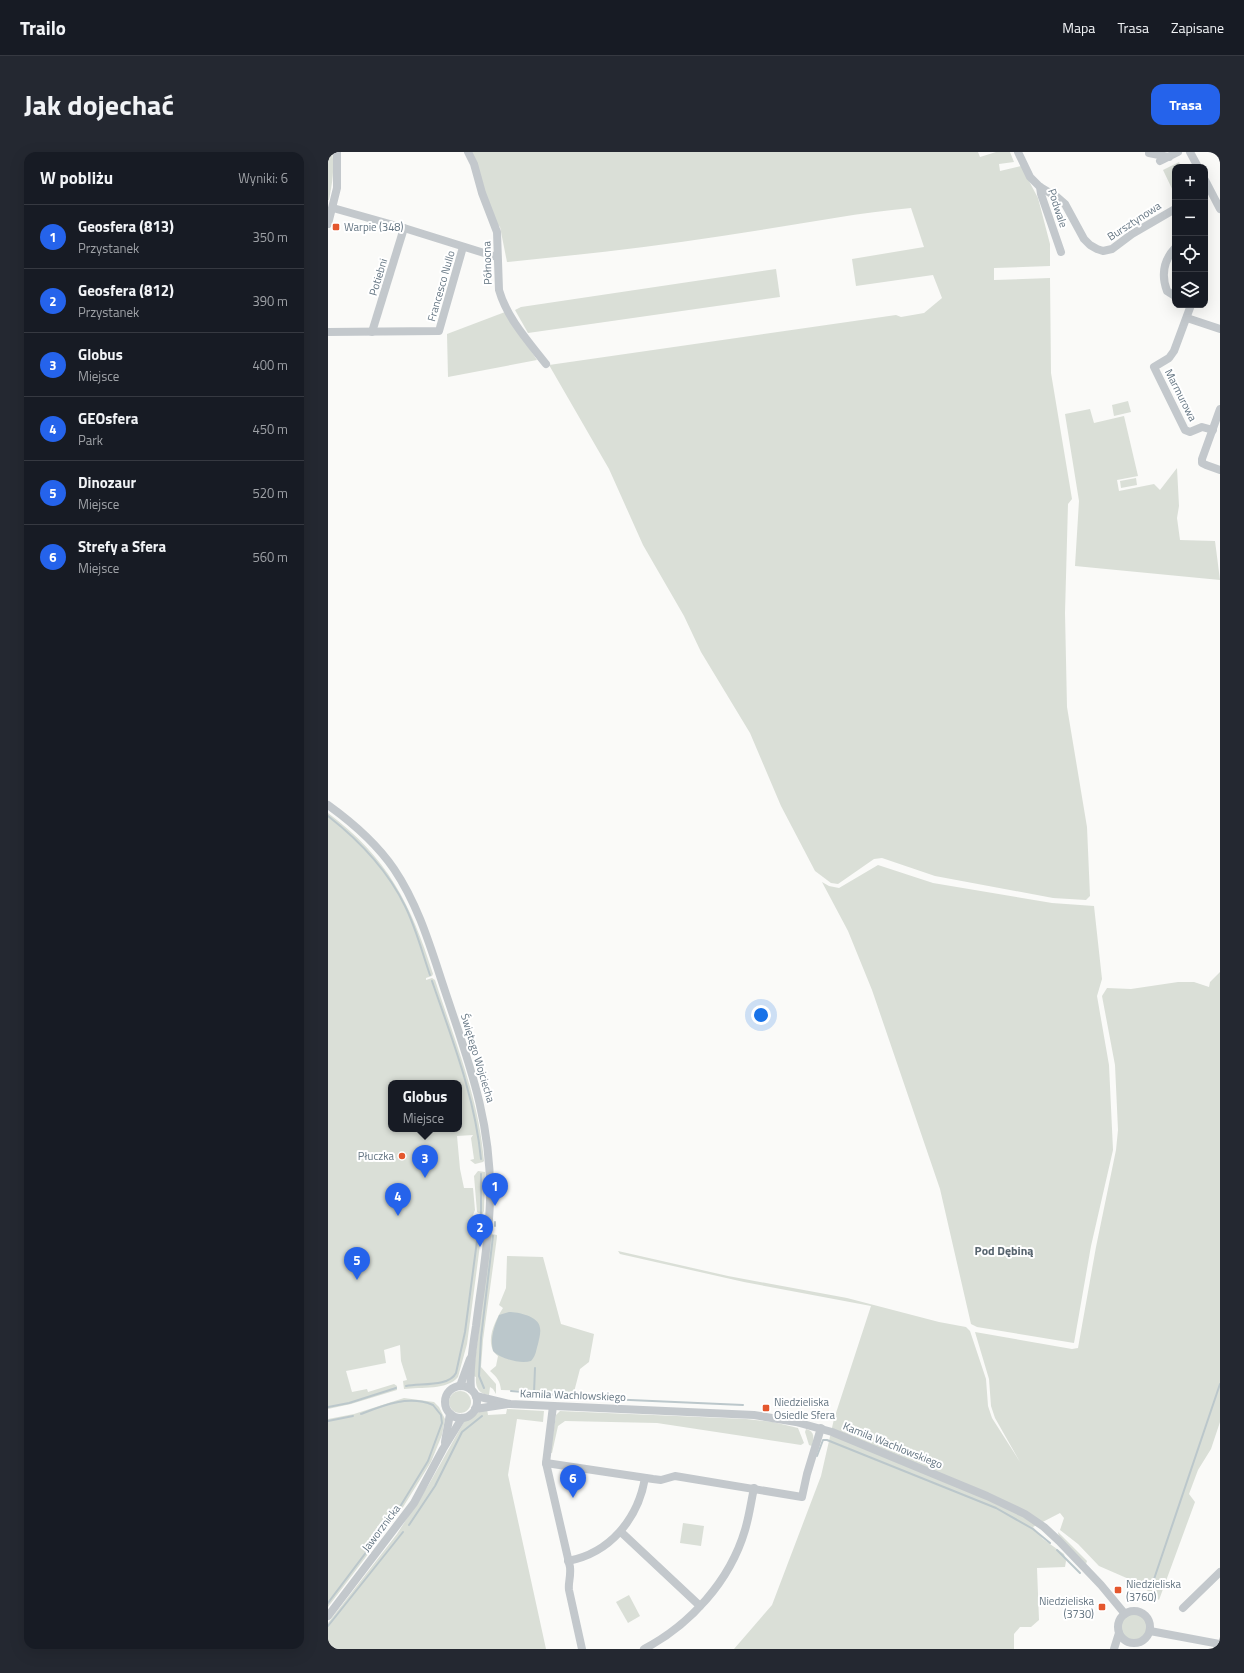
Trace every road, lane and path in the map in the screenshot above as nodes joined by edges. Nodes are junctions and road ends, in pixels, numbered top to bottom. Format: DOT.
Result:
graph roads {
  1 [pos="336,152"];
  2 [pos="468,152"];
  3 [pos="1018,152"];
  4 [pos="1178,152"];
  5 [pos="1190,152"];
  6 [pos="1149,153"];
  7 [pos="1169,157"];
  8 [pos="1160,160"];
  9 [pos="1196,164"];
  10 [pos="1040,187"];
  11 [pos="1208,191"];
  12 [pos="333,208"];
  13 [pos="1220,209"];
  14 [pos="1172,211"];
  15 [pos="328,224"];
  16 [pos="404,228"];
  17 [pos="463,247"];
  18 [pos="1061,252"];
  19 [pos="1172,252"];
  20 [pos="497,257"];
  21 [pos="1172,294"];
  22 [pos="1189,308"];
  23 [pos="1187,318"];
  24 [pos="1220,329"];
  25 [pos="328,332"];
  26 [pos="372,332"];
  27 [pos="546,364"];
  28 [pos="1220,409"];
  29 [pos="1213,430"];
  30 [pos="1220,470"];
  31 [pos="328,805"];
  32 [pos="471,1355"];
  33 [pos="460,1386"];
  34 [pos="473,1393"];
  35 [pos="510,1404"];
  36 [pos="553,1406"];
  37 [pos="475,1409"];
  38 [pos="450,1414"];
  39 [pos="462,1418"];
  40 [pos="821,1428"];
  41 [pos="443,1449"];
  42 [pos="546,1463"];
  43 [pos="645,1478"];
  44 [pos="754,1488"];
  45 [pos="621,1532"];
  46 [pos="568,1561"];
  47 [pos="1220,1572"];
  48 [pos="700,1606"];
  49 [pos="1183,1608"];
  50 [pos="1125,1614"];
  51 [pos="328,1616"];
  52 [pos="1150,1632"];
  53 [pos="1120,1633"];
  54 [pos="1220,1644"];
  55 [pos="1142,1645"];
  56 [pos="582,1649"];
  57 [pos="644,1649"];
  58 [pos="1114,1649"];
  1 -- 12 [label="street"];
  2 -- 20 [label="street, Północna"];
  3 -- 10 [label="street, Podwale"];
  4 -- 7 [label="street"];
  5 -- 9 [label="street"];
  6 -- 7 [label="street"];
  7 -- 8 [label="street"];
  10 -- 14 [label="street, Bursztynowa"];
  10 -- 18 [label="street, Podwale"];
  11 -- 13 [label="street"];
  12 -- 15 [label="street"];
  12 -- 16 [label="street, Francesco Nullo"];
  16 -- 17 [label="street, Francesco Nullo"];
  16 -- 26 [label="street, Potiebni"];
  17 -- 20 [label="street"];
  17 -- 26 [label="street, Francesco Nullo"];
  19 -- 21 [label="street"];
  20 -- 27 [label="street, Północna"];
  22 -- 23 [label="street"];
  23 -- 24 [label="street"];
  23 -- 29 [label="street, Marmurowa"];
  25 -- 26 [label="street, Francesco Nullo"];
  28 -- 29 [label="street"];
  29 -- 30 [label="street"];
  31 -- 32 [label="street, Świętego Wojciecha"];
  32 -- 33 [label="street, Świętego Wojciecha"];
  32 -- 34 [label="street, Świętego Wojciecha"];
  33 -- 34 [label="street"];
  33 -- 38 [label="street"];
  34 -- 35 [label="street, Kamila Wachlowskiego"];
  34 -- 37 [label="street"];
  35 -- 36 [label="street, Kamila Wachlowskiego"];
  35 -- 37 [label="street, Kamila Wachlowskiego"];
  36 -- 40 [label="street, Kamila Wachlowskiego"];
  36 -- 42 [label="street"];
  37 -- 39 [label="street"];
  38 -- 39 [label="street"];
  38 -- 41 [label="street, Jaworznicka"];
  39 -- 41 [label="street, Jaworznicka"];
  40 -- 44 [label="street"];
  40 -- 50 [label="street, Kamila Wachlowskiego"];
  41 -- 51 [label="street, Jaworznicka"];
  42 -- 43 [label="street"];
  42 -- 46 [label="street"];
  43 -- 44 [label="street"];
  43 -- 45 [label="street"];
  44 -- 48 [label="street"];
  45 -- 46 [label="street"];
  45 -- 48 [label="street"];
  46 -- 56 [label="street"];
  47 -- 49 [label="street"];
  48 -- 57 [label="street"];
  50 -- 52 [label="street"];
  50 -- 53 [label="street"];
  52 -- 54 [label="street"];
  52 -- 55 [label="street"];
  53 -- 55 [label="street"];
  53 -- 58 [label="street"];
}
